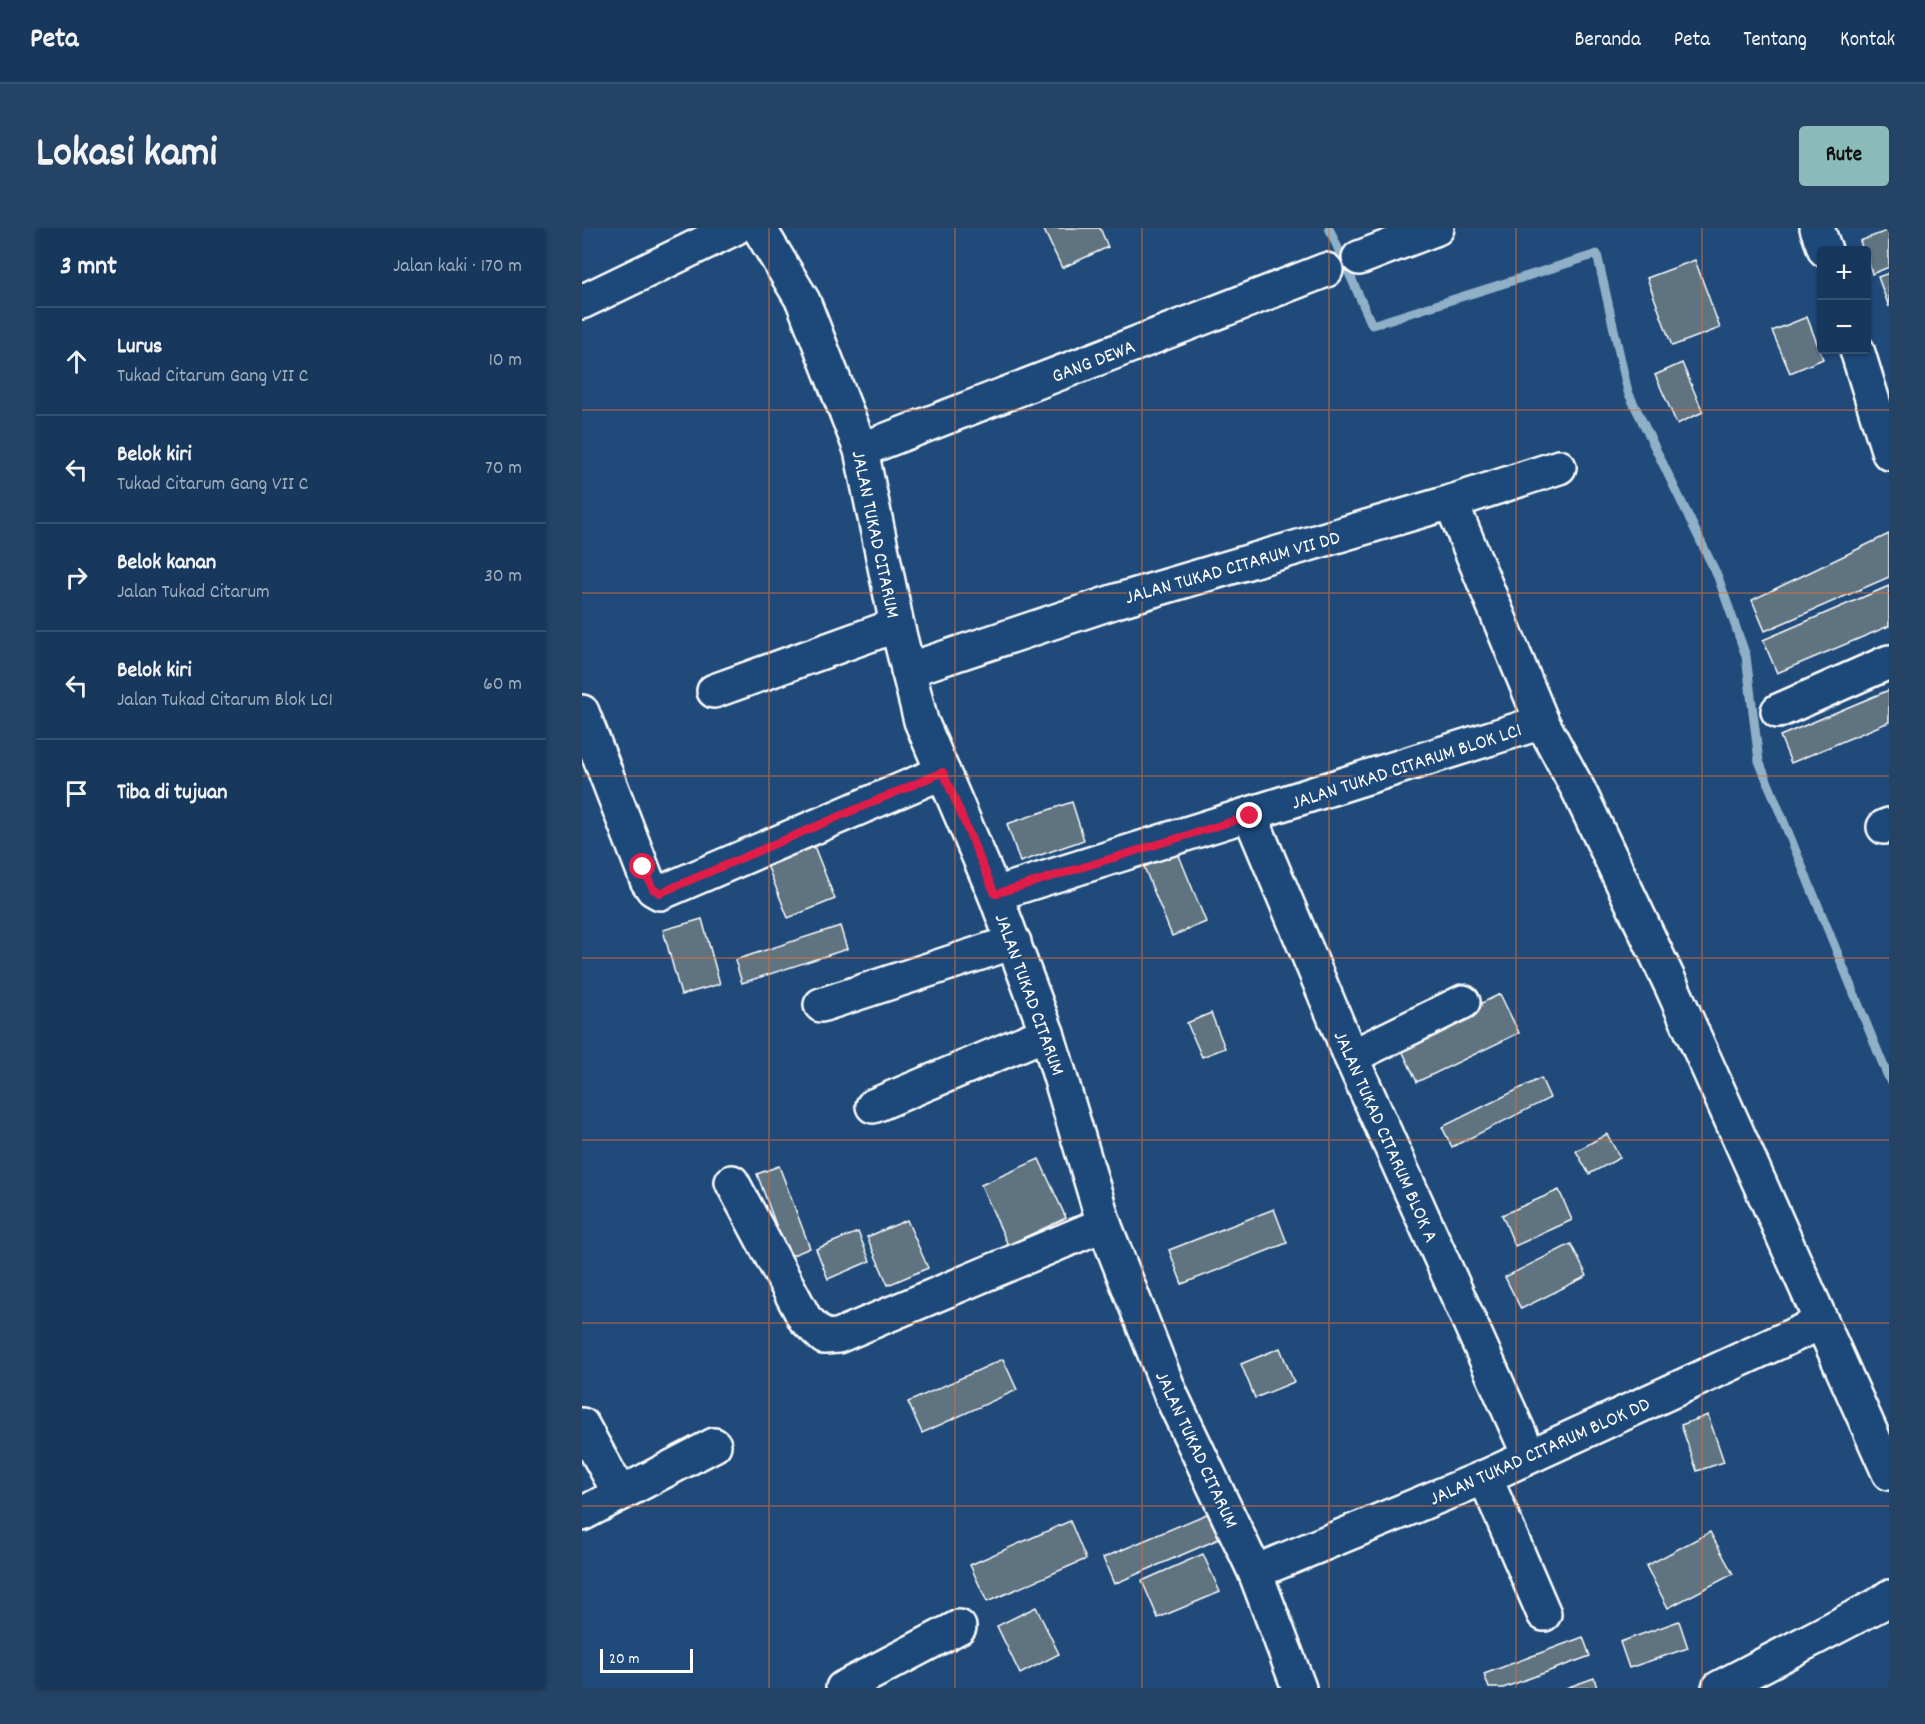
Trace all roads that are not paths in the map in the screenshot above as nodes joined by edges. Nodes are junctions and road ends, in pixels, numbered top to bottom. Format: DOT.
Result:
graph roads {
  1 [pos="1437,228"];
  2 [pos="1817,228"];
  3 [pos="757,229"];
  4 [pos="1824,246"];
  5 [pos="1359,258"];
  6 [pos="1326,270"];
  7 [pos="582,302"];
  8 [pos="1858,354"];
  9 [pos="861,450"];
  10 [pos="1889,453"];
  11 [pos="1558,466"];
  12 [pos="1451,502"];
  13 [pos="897,625"];
  14 [pos="1889,662"];
  15 [pos="908,670"];
  16 [pos="714,691"];
  17 [pos="1778,711"];
  18 [pos="582,712"];
  19 [pos="1542,722"];
  20 [pos="943,772"];
  21 [pos="1250,816"];
  22 [pos="995,894"];
  23 [pos="1014,942"];
  24 [pos="1463,1002"];
  25 [pos="821,1005"];
  26 [pos="1047,1033"];
  27 [pos="1352,1057"];
  28 [pos="873,1106"];
  29 [pos="732,1182"];
  30 [pos="1104,1224"];
  31 [pos="1820,1323"];
  32 [pos="582,1425"];
  33 [pos="714,1446"];
  34 [pos="1529,1455"];
  35 [pos="1889,1473"];
  36 [pos="1485,1477"];
  37 [pos="620,1494"];
  38 [pos="582,1514"];
  39 [pos="1255,1572"];
  40 [pos="1886,1609"];
  41 [pos="1544,1614"];
  42 [pos="959,1627"];
  43 [pos="843,1688"];
  44 [pos="1299,1688"];
  45 [pos="1719,1688"];
  1 -- 5 [label="street"];
  2 -- 4 [label="street"];
  3 -- 7 [label="street"];
  3 -- 9 [label="street, JALAN TUKAD CITARUM"];
  6 -- 9 [label="street, GANG DEWA"];
  8 -- 10 [label="street"];
  9 -- 13 [label="street, JALAN TUKAD CITARUM"];
  11 -- 12 [label="street, JALAN TUKAD CITARUM VII DD"];
  12 -- 15 [label="street, JALAN TUKAD CITARUM VII DD"];
  12 -- 19 [label="street"];
  13 -- 15 [label="street, JALAN TUKAD CITARUM"];
  13 -- 16 [label="street"];
  14 -- 17 [label="street"];
  15 -- 20 [label="street, JALAN TUKAD CITARUM"];
  18 -- 20 [label="street"];
  19 -- 21 [label="street, JALAN TUKAD CITARUM BLOK LC1"];
  19 -- 31 [label="street"];
  20 -- 22 [label="street, JALAN TUKAD CITARUM"];
  21 -- 22 [label="street, JALAN TUKAD CITARUM BLOK LC1"];
  21 -- 27 [label="street, JALAN TUKAD CITARUM BLOK A"];
  22 -- 23 [label="street, JALAN TUKAD CITARUM"];
  23 -- 25 [label="street"];
  23 -- 26 [label="street, JALAN TUKAD CITARUM"];
  24 -- 27 [label="street"];
  26 -- 28 [label="street"];
  26 -- 30 [label="street, JALAN TUKAD CITARUM"];
  27 -- 34 [label="street, JALAN TUKAD CITARUM BLOK A"];
  29 -- 30 [label="street"];
  30 -- 39 [label="street, JALAN TUKAD CITARUM"];
  31 -- 34 [label="street, JALAN TUKAD CITARUM BLOK DD"];
  31 -- 35 [label="street"];
  32 -- 37 [label="street"];
  33 -- 37 [label="street"];
  34 -- 36 [label="street, JALAN TUKAD CITARUM BLOK DD"];
  36 -- 39 [label="street, JALAN TUKAD CITARUM BLOK DD"];
  36 -- 41 [label="street"];
  37 -- 38 [label="street"];
  39 -- 44 [label="street, JALAN TUKAD CITARUM"];
  40 -- 45 [label="street"];
  42 -- 43 [label="street"];
}
